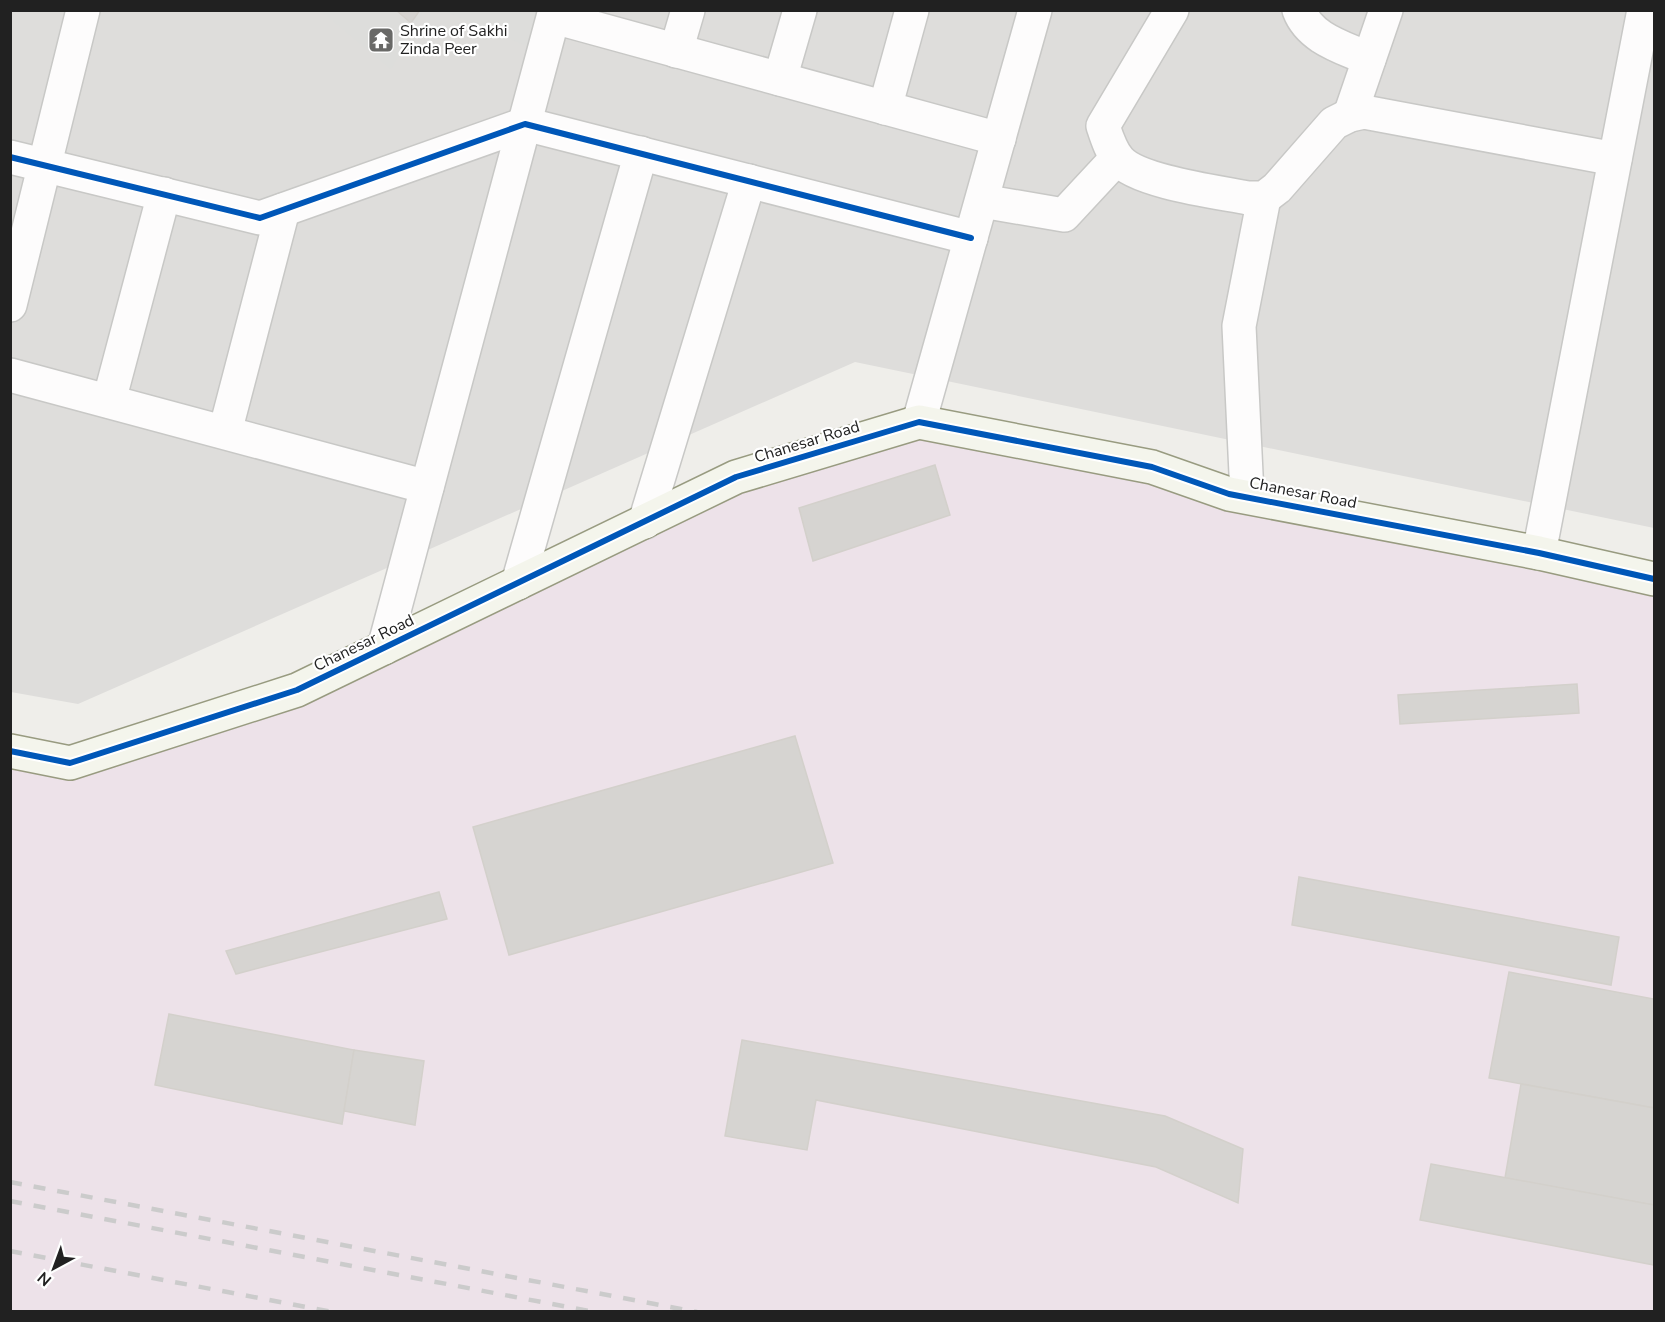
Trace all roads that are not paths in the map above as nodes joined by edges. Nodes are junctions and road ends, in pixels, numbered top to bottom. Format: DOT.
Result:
graph roads {
  1 [pos="83,10"];
  2 [pos="688,10"];
  3 [pos="800,10"];
  4 [pos="912,10"];
  5 [pos="1035,10"];
  6 [pos="1172,10"];
  7 [pos="1299,10"];
  8 [pos="1386,10"];
  9 [pos="1644,10"];
  10 [pos="554,14"];
  11 [pos="676,51"];
  12 [pos="1369,59"];
  13 [pos="780,79"];
  14 [pos="885,108"];
  15 [pos="1350,115"];
  16 [pos="525,124"];
  17 [pos="999,139"];
  18 [pos="641,153"];
  19 [pos="10,157"];
  20 [pos="1117,158"];
  21 [pos="1615,159"];
  22 [pos="44,163"];
  23 [pos="749,181"];
  24 [pos="164,194"];
  25 [pos="1264,198"];
  26 [pos="982,201"];
  27 [pos="283,210"];
  28 [pos="971,238"];
  29 [pos="10,305"];
  30 [pos="10,375"];
  31 [pos="109,402"];
  32 [pos="919,422"];
  33 [pos="225,432"];
  34 [pos="427,487"];
  35 [pos="1247,495"];
  36 [pos="645,522"];
  37 [pos="1539,554"];
  38 [pos="1654,579"];
  39 [pos="518,583"];
  40 [pos="384,648"];
  41 [pos="10,752"];
  1 -- 22 [label="street"];
  2 -- 11 [label="street"];
  3 -- 13 [label="street"];
  4 -- 14 [label="street"];
  5 -- 17 [label="street"];
  6 -- 20 [label="street"];
  7 -- 12 [label="street"];
  8 -- 12 [label="street"];
  9 -- 21 [label="street"];
  10 -- 11 [label="street"];
  10 -- 16 [label="street"];
  11 -- 13 [label="street"];
  12 -- 15 [label="street"];
  13 -- 14 [label="street"];
  14 -- 17 [label="street"];
  15 -- 21 [label="street"];
  15 -- 25 [label="street"];
  16 -- 18 [label="street"];
  16 -- 27 [label="street"];
  16 -- 34 [label="street"];
  17 -- 26 [label="street"];
  18 -- 23 [label="street"];
  18 -- 39 [label="street"];
  19 -- 22 [label="street"];
  20 -- 25 [label="street"];
  20 -- 26 [label="street"];
  21 -- 37 [label="street"];
  22 -- 24 [label="street"];
  22 -- 29 [label="street"];
  23 -- 28 [label="street"];
  23 -- 36 [label="street"];
  24 -- 27 [label="street"];
  24 -- 31 [label="street"];
  25 -- 35 [label="street"];
  26 -- 28 [label="street"];
  27 -- 33 [label="street"];
  28 -- 32 [label="street"];
  30 -- 31 [label="street"];
  31 -- 33 [label="street"];
  32 -- 35 [label="street, Chanesar Road"];
  32 -- 36 [label="street, Chanesar Road"];
  33 -- 34 [label="street"];
  34 -- 40 [label="street"];
  35 -- 37 [label="street, Chanesar Road"];
  36 -- 39 [label="street, Chanesar Road"];
  37 -- 38 [label="street, Chanesar Road"];
  39 -- 40 [label="street, Chanesar Road"];
  40 -- 41 [label="street, Chanesar Road"];
}
